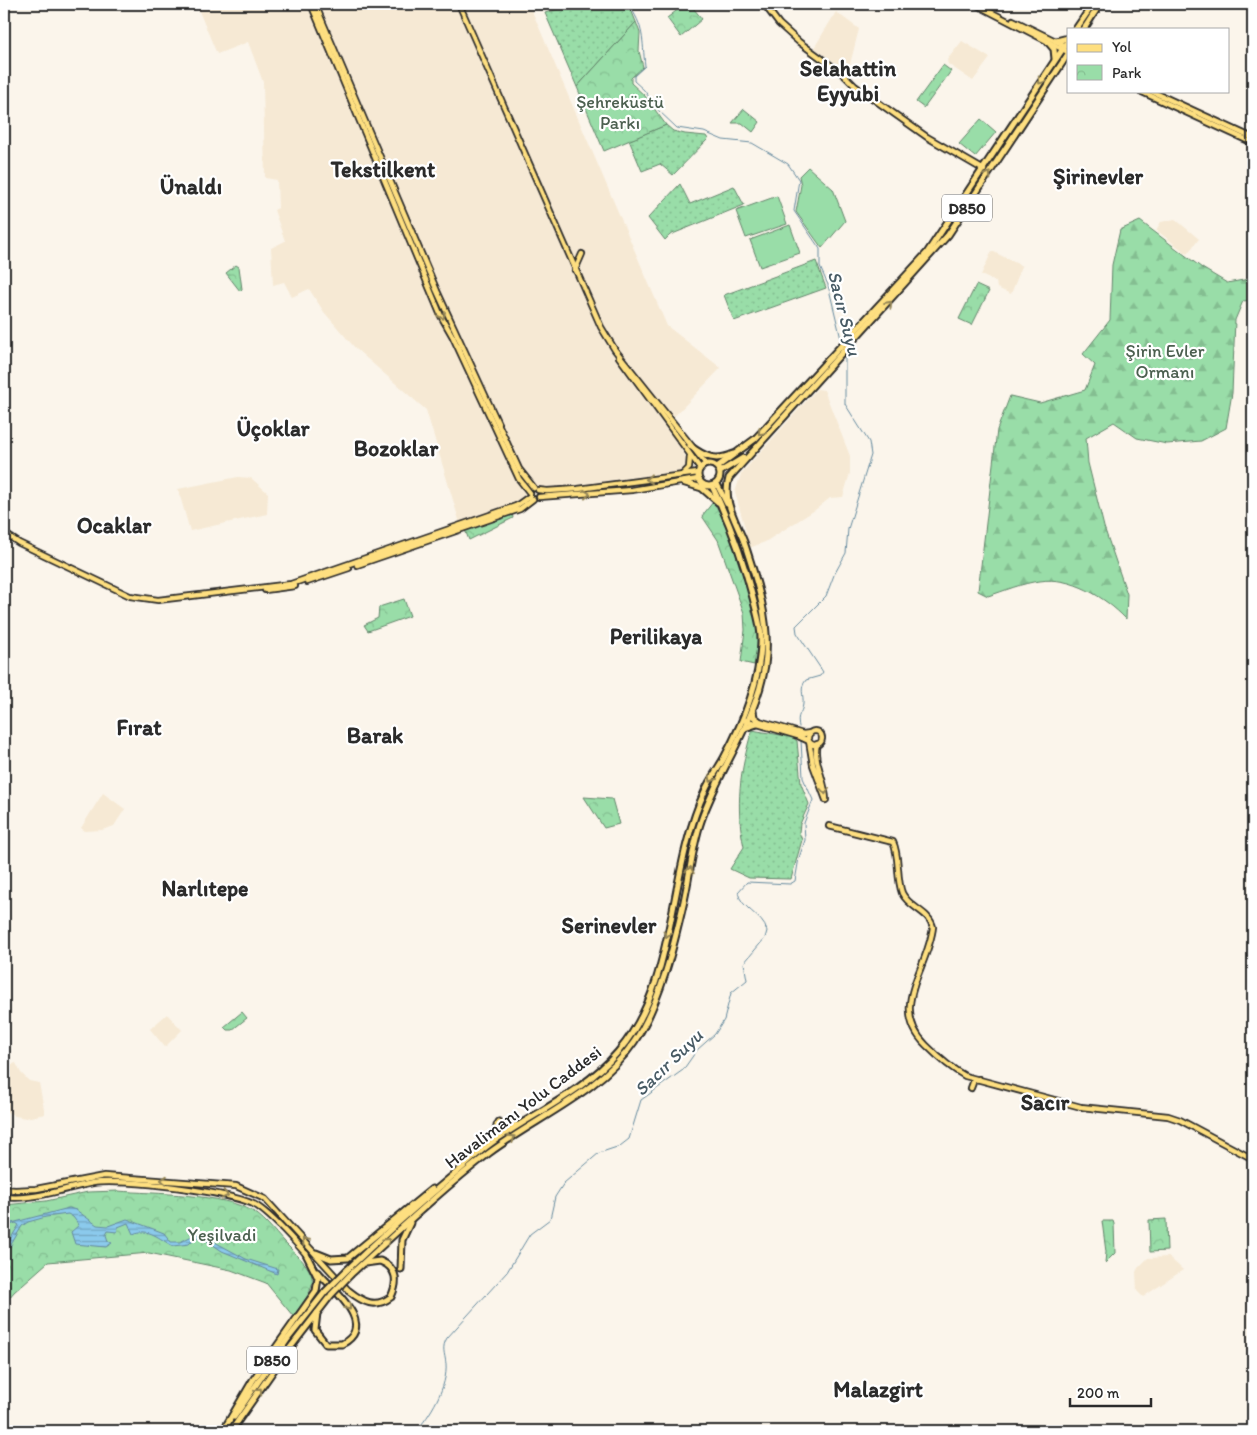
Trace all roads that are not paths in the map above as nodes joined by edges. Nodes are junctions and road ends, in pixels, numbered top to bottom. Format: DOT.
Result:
graph roads {
  1 [pos="313,4"];
  2 [pos="459,4"];
  3 [pos="764,4"];
  4 [pos="975,4"];
  5 [pos="981,4"];
  6 [pos="1093,4"];
  7 [pos="1100,4"];
  8 [pos="1077,28"];
  9 [pos="1085,28"];
  10 [pos="1056,41"];
  11 [pos="1048,42"];
  12 [pos="1067,47"];
  13 [pos="1067,59"];
  14 [pos="1055,61"];
  15 [pos="1061,64"];
  16 [pos="1142,92"];
  17 [pos="1153,92"];
  18 [pos="1253,138"];
  19 [pos="1253,143"];
  20 [pos="984,170"];
  21 [pos="582,254"];
  22 [pos="575,272"];
  23 [pos="616,351"];
  24 [pos="839,353"];
  25 [pos="690,446"];
  26 [pos="740,451"];
  27 [pos="688,453"];
  28 [pos="749,455"];
  29 [pos="706,464"];
  30 [pos="718,470"];
  31 [pos="699,474"];
  32 [pos="681,475"];
  33 [pos="682,482"];
  34 [pos="714,485"];
  35 [pos="536,489"];
  36 [pos="533,496"];
  37 [pos="724,510"];
  38 [pos="732,513"];
  39 [pos="4,533"];
  40 [pos="753,711"];
  41 [pos="746,718"];
  42 [pos="757,722"];
  43 [pos="745,728"];
  44 [pos="810,733"];
  45 [pos="809,742"];
  46 [pos="817,744"];
  47 [pos="829,826"];
  48 [pos="978,1079"];
  49 [pos="971,1088"];
  50 [pos="519,1125"];
  51 [pos="489,1145"];
  52 [pos="1253,1159"];
  53 [pos="455,1174"];
  54 [pos="4,1189"];
  55 [pos="4,1197"];
  56 [pos="412,1219"];
  57 [pos="316,1253"];
  58 [pos="306,1254"];
  59 [pos="358,1267"];
  60 [pos="401,1269"];
  61 [pos="316,1270"];
  62 [pos="349,1272"];
  63 [pos="349,1290"];
  64 [pos="318,1310"];
  65 [pos="224,1431"];
  66 [pos="231,1431"];
  1 -- 35 [label="main road"];
  1 -- 36 [label="main road, one-way"];
  2 -- 22 [label="main road"];
  3 -- 20 [label="main road"];
  4 -- 11 [label="main road"];
  5 -- 10 [label="main road"];
  6 -- 8 [label="highway"];
  7 -- 9 [label="highway"];
  10 -- 12 [label="highway"];
  11 -- 12 [label="main road"];
  11 -- 14 [label="highway"];
  12 -- 14 [label="highway, D850"];
  12 -- 15 [label="highway, D850"];
  13 -- 15 [label="highway"];
  14 -- 20 [label="highway, D850, one-way"];
  24 -- 15 [label="highway, D850, one-way"];
  16 -- 19 [label="main road"];
  17 -- 18 [label="main road"];
  20 -- 24 [label="highway, D850"];
  21 -- 22 [label="main road"];
  22 -- 23 [label="main road"];
  23 -- 25 [label="main road"];
  23 -- 27 [label="main road"];
  24 -- 26 [label="highway, D850, one-way"];
  24 -- 28 [label="highway, D850"];
  25 -- 26 [label="highway"];
  25 -- 29 [label="main road"];
  26 -- 30 [label="highway, D850"];
  27 -- 31 [label="main road"];
  27 -- 32 [label="main road"];
  28 -- 30 [label="highway"];
  28 -- 38 [label="highway, D850"];
  29 -- 30 [label="highway"];
  29 -- 31 [label="highway"];
  30 -- 34 [label="highway"];
  31 -- 32 [label="main road"];
  31 -- 33 [label="main road"];
  31 -- 34 [label="highway"];
  32 -- 35 [label="main road, one-way"];
  36 -- 33 [label="main road, one-way"];
  33 -- 37 [label="highway"];
  34 -- 37 [label="highway, Havalimanı Yolu Caddesi / D850"];
  34 -- 38 [label="highway, D850"];
  35 -- 36 [label="main road"];
  35 -- 36 [label="main road"];
  36 -- 39 [label="main road"];
  37 -- 41 [label="highway, Havalimanı Yolu Caddesi / D850"];
  38 -- 40 [label="highway, Havalimanı Yolu Caddesi / D850"];
  40 -- 41 [label="highway, Havalimanı Yolu Caddesi / D850"];
  40 -- 42 [label="highway"];
  41 -- 42 [label="main road"];
  41 -- 43 [label="highway, Havalimanı Yolu Caddesi / D850"];
  41 -- 50 [label="highway, Havalimanı Yolu Caddesi / D850, one-way"];
  42 -- 43 [label="highway"];
  42 -- 44 [label="main road"];
  42 -- 45 [label="main road"];
  56 -- 43 [label="highway, Havalimanı Yolu Caddesi / D850, one-way"];
  44 -- 45 [label="main road"];
  44 -- 46 [label="main road"];
  45 -- 46 [label="main road"];
  46 -- 45 [label="main road, one-way"];
  47 -- 48 [label="main road"];
  48 -- 49 [label="main road"];
  48 -- 52 [label="main road"];
  50 -- 51 [label="highway, Havalimanı Yolu Caddesi / D850"];
  50 -- 51 [label="highway"];
  51 -- 53 [label="highway, Havalimanı Yolu Caddesi / D850"];
  53 -- 57 [label="highway"];
  53 -- 62 [label="highway, Havalimanı Yolu Caddesi / D850"];
  57 -- 54 [label="main road, one-way"];
  55 -- 58 [label="main road, one-way"];
  59 -- 56 [label="highway, Havalimanı Yolu Caddesi / D850, one-way"];
  56 -- 60 [label="highway"];
  57 -- 63 [label="main road"];
  58 -- 61 [label="highway"];
  59 -- 62 [label="highway, Havalimanı Yolu Caddesi / D850"];
  59 -- 63 [label="highway"];
  61 -- 64 [label="highway, one-way"];
  61 -- 65 [label="highway"];
  62 -- 64 [label="highway, Havalimanı Yolu Caddesi / D850, bridge"];
  62 -- 65 [label="highway, Havalimanı Yolu Caddesi / D850, bridge"];
  66 -- 64 [label="highway, Havalimanı Yolu Caddesi / D850, one-way"];
}
